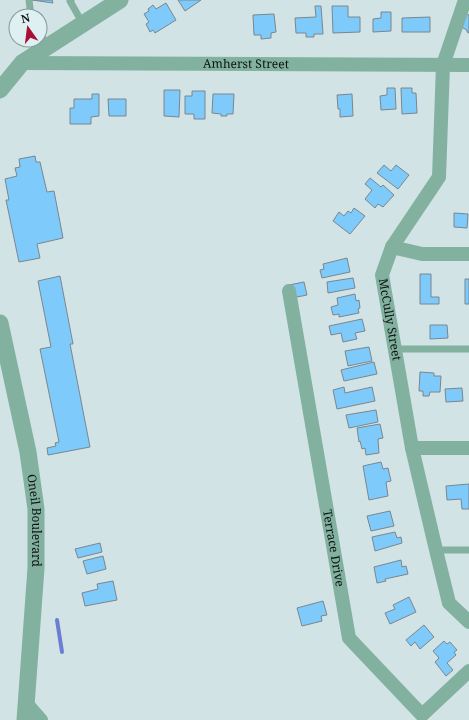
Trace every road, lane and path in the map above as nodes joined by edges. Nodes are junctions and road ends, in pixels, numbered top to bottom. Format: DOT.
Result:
graph roads {
  1 [pos="70,0"];
  2 [pos="120,0"];
  3 [pos="465,0"];
  4 [pos="83,24"];
  5 [pos="48,37"];
  6 [pos="36,48"];
  7 [pos="22,63"];
  8 [pos="469,64"];
  9 [pos="443,65"];
  10 [pos="0,90"];
  11 [pos="392,247"];
  12 [pos="469,254"];
  13 [pos="289,291"];
  14 [pos="0,323"];
  15 [pos="395,349"];
  16 [pos="469,349"];
  17 [pos="412,448"];
  18 [pos="469,448"];
  19 [pos="436,550"];
  20 [pos="469,550"];
  21 [pos="469,622"];
  22 [pos="469,671"];
  23 [pos="26,712"];
  24 [pos="41,720"];
  1 -- 4 [label="lane"];
  2 -- 4 [label="street"];
  3 -- 9 [label="street, McCully Street"];
  4 -- 5 [label="street"];
  6 -- 7 [label="street"];
  7 -- 9 [label="street, Amherst Street"];
  7 -- 10 [label="street"];
  8 -- 9 [label="street, Amherst Street"];
  9 -- 11 [label="street, McCully Street"];
  11 -- 12 [label="street"];
  11 -- 15 [label="street, McCully Street"];
  13 -- 22 [label="street, Terrace Drive"];
  14 -- 23 [label="street, Oneil Boulevard"];
  15 -- 16 [label="lane"];
  15 -- 17 [label="street, McCully Street"];
  17 -- 18 [label="street"];
  17 -- 19 [label="street, McCully Street"];
  19 -- 20 [label="lane"];
  19 -- 21 [label="street, McCully Street"];
  23 -- 24 [label="street"];
}
